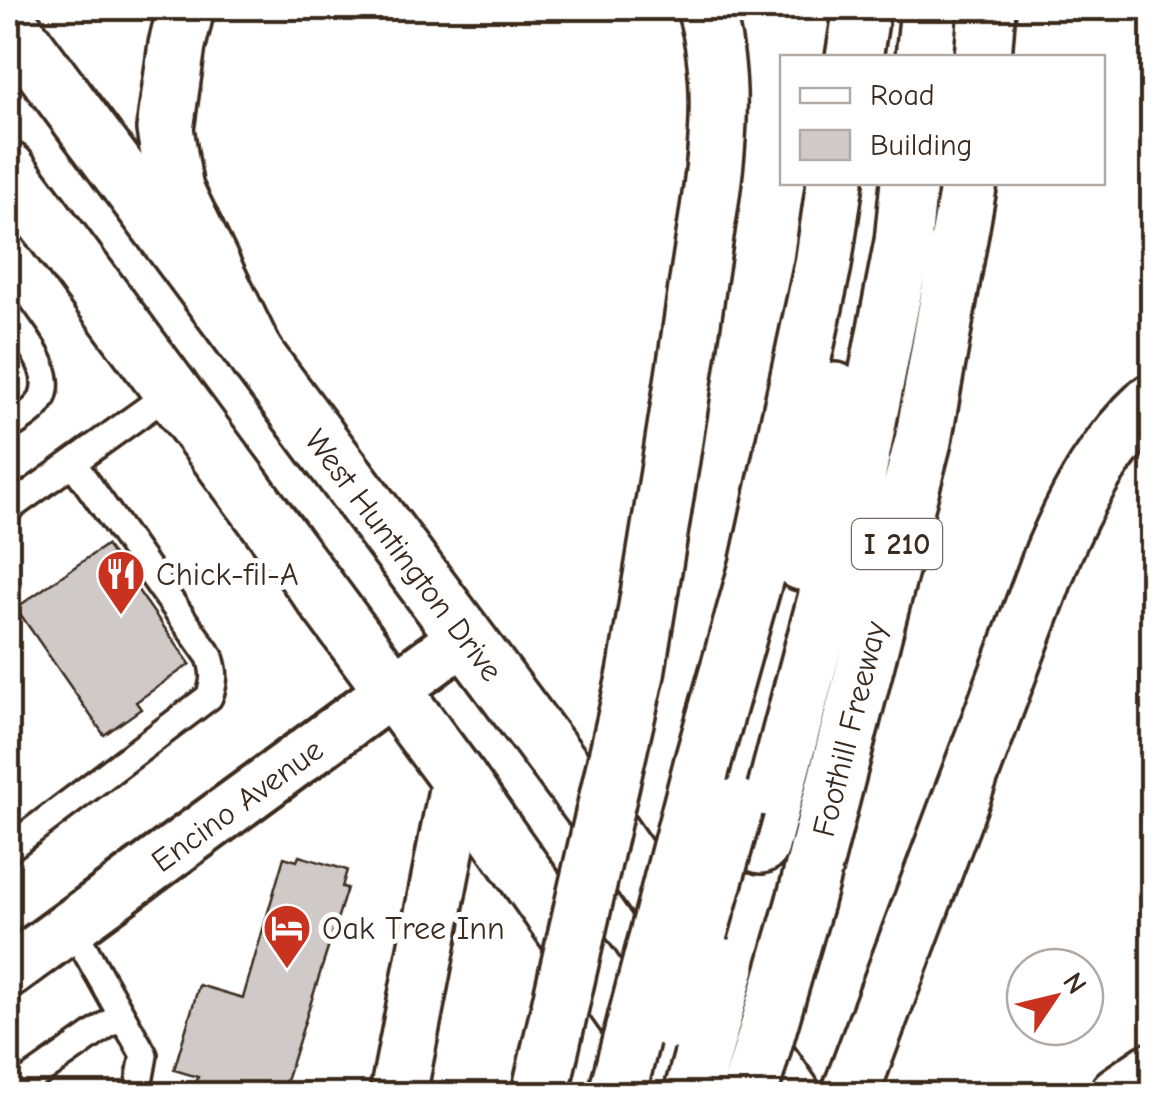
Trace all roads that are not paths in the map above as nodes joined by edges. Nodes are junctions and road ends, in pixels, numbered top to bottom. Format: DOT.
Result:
graph roads {
  1 [pos="186,8"];
  2 [pos="705,8"];
  3 [pos="862,8"];
  4 [pos="896,8"];
  5 [pos="930,8"];
  6 [pos="987,8"];
  7 [pos="8,22"];
  8 [pos="854,55"];
  9 [pos="890,55"];
  10 [pos="924,55"];
  11 [pos="982,55"];
  12 [pos="8,170"];
  13 [pos="835,185"];
  14 [pos="875,185"];
  15 [pos="909,185"];
  16 [pos="968,185"];
  17 [pos="8,314"];
  18 [pos="257,358"];
  19 [pos="171,392"];
  20 [pos="1152,402"];
  21 [pos="8,428"];
  22 [pos="73,464"];
  23 [pos="8,509"];
  24 [pos="465,637"];
  25 [pos="392,691"];
  26 [pos="459,780"];
  27 [pos="748,826"];
  28 [pos="8,848"];
  29 [pos="72,925"];
  30 [pos="8,972"];
  31 [pos="122,1015"];
  32 [pos="1152,1071"];
  33 [pos="10,1094"];
  34 [pos="137,1094"];
  35 [pos="398,1094"];
  36 [pos="540,1094"];
  37 [pos="617,1094"];
  38 [pos="653,1094"];
  39 [pos="680,1094"];
  40 [pos="692,1094"];
  41 [pos="749,1094"];
  42 [pos="792,1094"];
  43 [pos="850,1094"];
  44 [pos="1118,1094"];
  1 -- 18 [label="main road"];
  2 -- 36 [label="main road, bridge"];
  3 -- 8 [label="main road"];
  4 -- 9 [label="main road"];
  5 -- 10 [label="main road"];
  6 -- 11 [label="main road"];
  7 -- 18 [label="main road, West Huntington Drive"];
  12 -- 19 [label="main road"];
  13 -- 37 [label="main road, bridge"];
  14 -- 27 [label="main road"];
  15 -- 27 [label="main road"];
  16 -- 41 [label="main road, Foothill Freeway / I 210, bridge"];
  17 -- 21 [label="lane"];
  18 -- 24 [label="main road, West Huntington Drive"];
  19 -- 22 [label="lane"];
  19 -- 25 [label="main road"];
  20 -- 43 [label="main road"];
  22 -- 23 [label="lane"];
  22 -- 28 [label="lane"];
  24 -- 25 [label="street, Encino Avenue"];
  24 -- 42 [label="main road, West Huntington Drive"];
  25 -- 26 [label="main road"];
  25 -- 29 [label="street, Encino Avenue"];
  26 -- 35 [label="main road"];
  26 -- 39 [label="main road"];
  27 -- 38 [label="main road, bridge"];
  27 -- 40 [label="main road, bridge"];
  29 -- 30 [label="street, Encino Avenue"];
  29 -- 31 [label="lane"];
  31 -- 33 [label="lane"];
  31 -- 34 [label="lane"];
  32 -- 44 [label="main road"];
}
